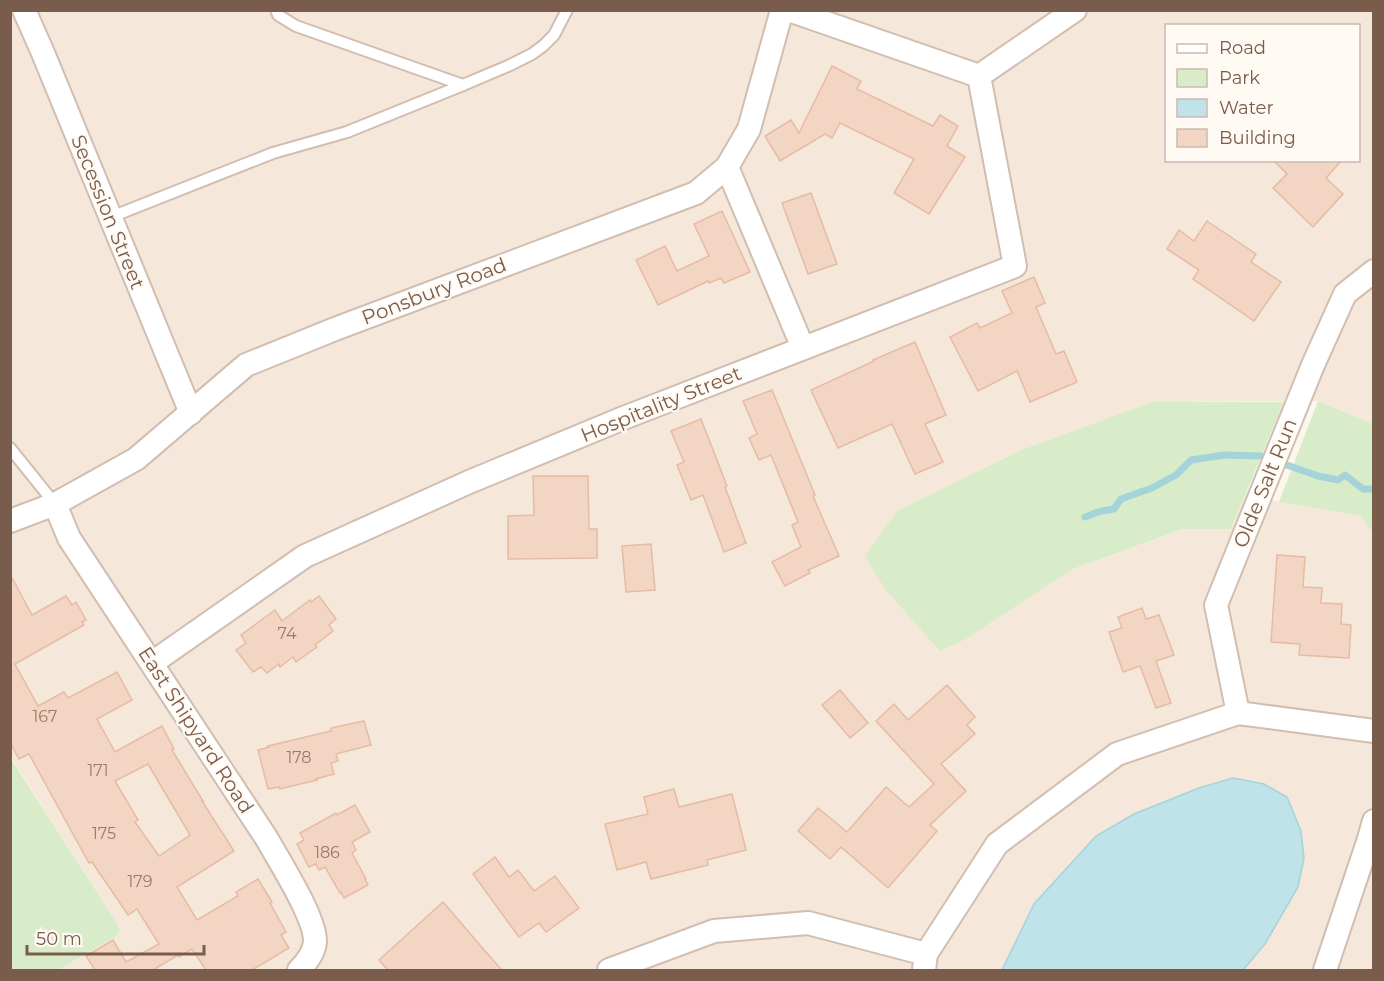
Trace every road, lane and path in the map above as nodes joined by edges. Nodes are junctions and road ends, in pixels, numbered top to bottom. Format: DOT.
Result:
graph roads {
  1 [pos="24,10"];
  2 [pos="276,10"];
  3 [pos="567,10"];
  4 [pos="782,10"];
  5 [pos="789,10"];
  6 [pos="1075,10"];
  7 [pos="979,76"];
  8 [pos="464,85"];
  9 [pos="727,166"];
  10 [pos="111,217"];
  11 [pos="1374,271"];
  12 [pos="803,348"];
  13 [pos="191,413"];
  14 [pos="10,448"];
  15 [pos="55,504"];
  16 [pos="10,521"];
  17 [pos="152,663"];
  18 [pos="1238,713"];
  19 [pos="1374,731"];
  20 [pos="1374,821"];
  21 [pos="925,962"];
  22 [pos="303,967"];
  23 [pos="609,970"];
  24 [pos="1325,970"];
  1 -- 10 [label="street, Secession Street"];
  2 -- 8 [label="lane"];
  3 -- 8 [label="lane"];
  4 -- 9 [label="street, Ponsbury Road"];
  5 -- 7 [label="street"];
  6 -- 7 [label="street"];
  7 -- 12 [label="street, Hospitality Street"];
  8 -- 10 [label="lane"];
  9 -- 12 [label="street"];
  9 -- 13 [label="street, Ponsbury Road"];
  10 -- 13 [label="street, Secession Street"];
  11 -- 18 [label="street, Olde Salt Run"];
  12 -- 17 [label="street, Hospitality Street"];
  13 -- 15 [label="street, Ponsbury Road"];
  14 -- 15 [label="lane"];
  15 -- 16 [label="street, Ponsbury Road"];
  15 -- 17 [label="street, East Shipyard Road"];
  17 -- 22 [label="street, East Shipyard Road"];
  18 -- 19 [label="street"];
  18 -- 21 [label="street"];
  20 -- 24 [label="street"];
  21 -- 23 [label="street"];
}
